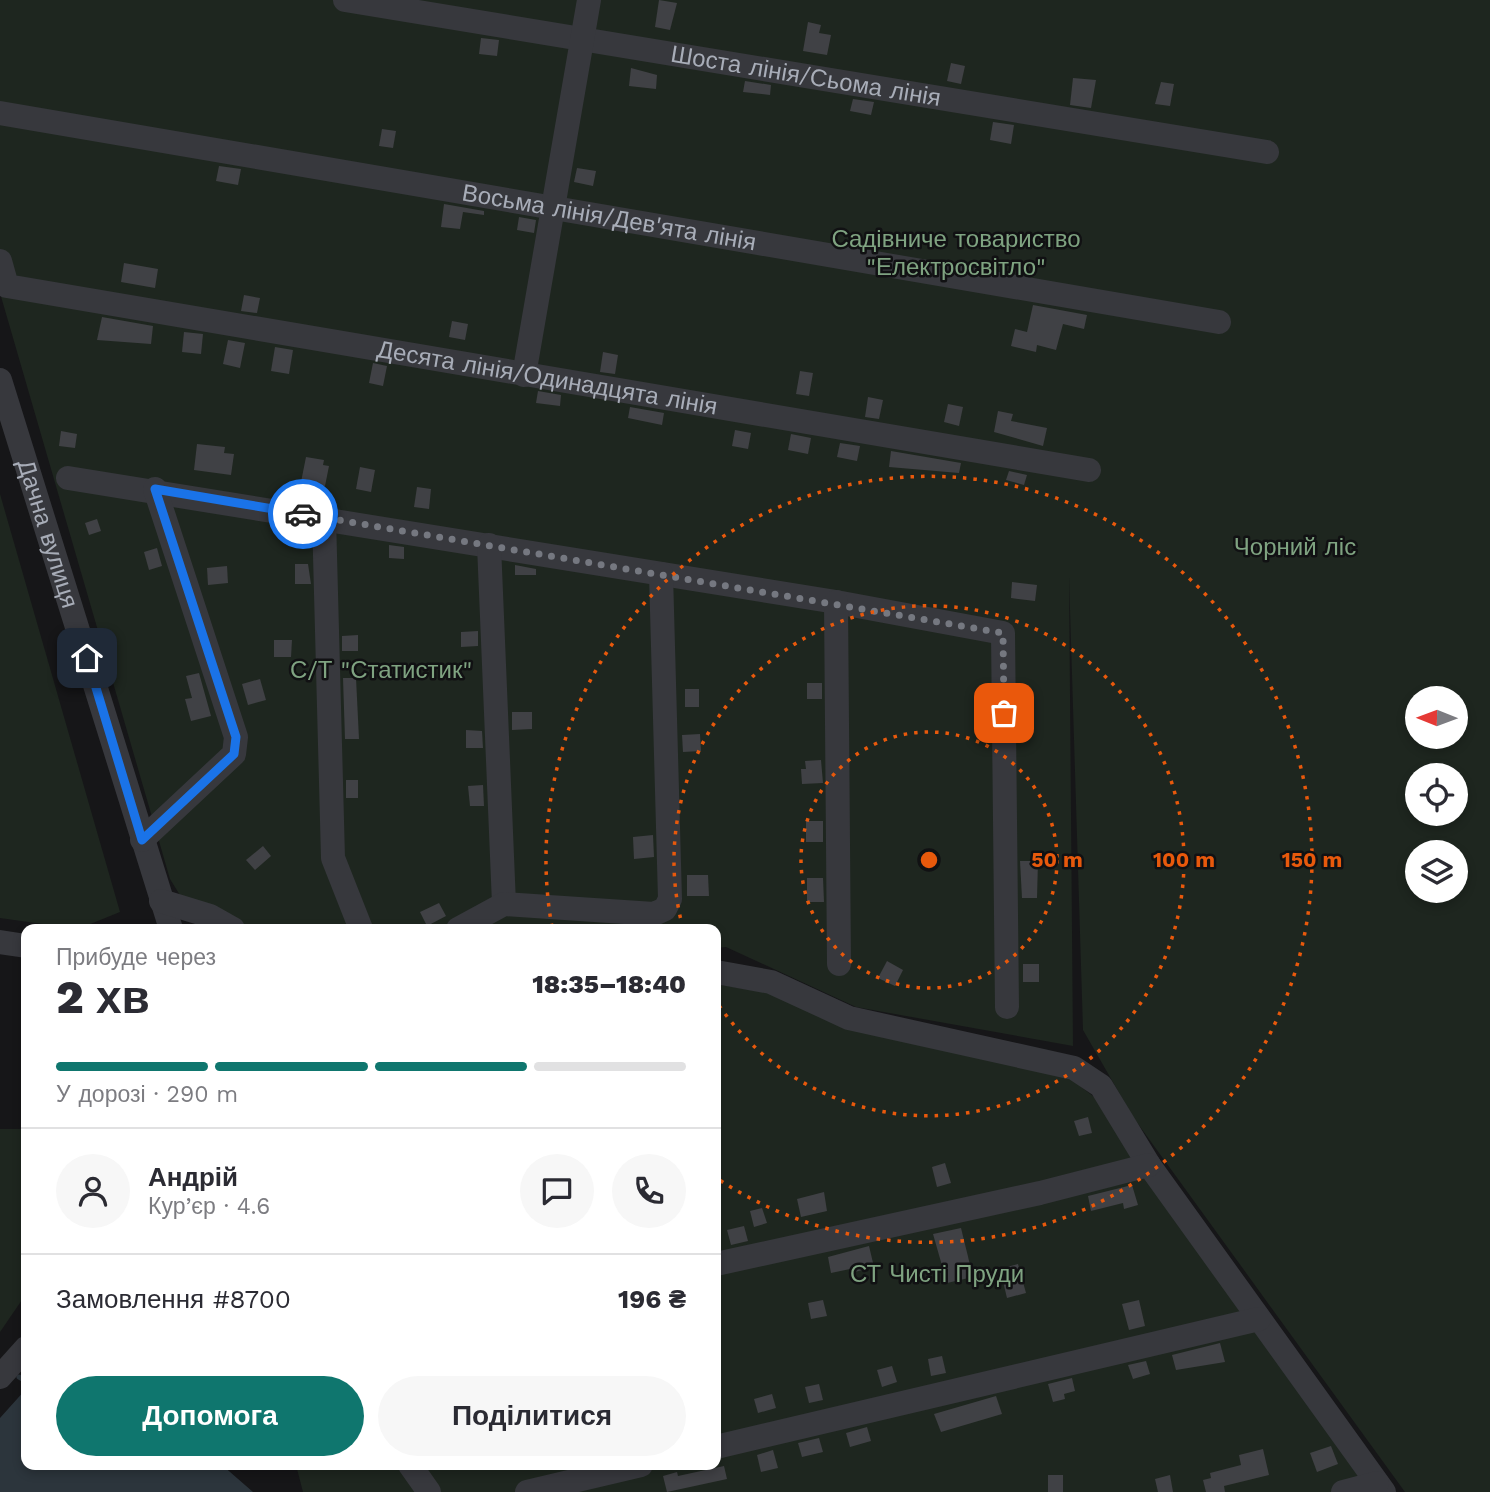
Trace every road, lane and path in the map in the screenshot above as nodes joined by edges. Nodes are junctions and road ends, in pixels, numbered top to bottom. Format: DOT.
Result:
graph roads {
  1 [pos="345,0"];
  2 [pos="589,0"];
  3 [pos="582,41"];
  4 [pos="0,113"];
  5 [pos="1267,152"];
  6 [pos="554,206"];
  7 [pos="0,261"];
  8 [pos="1219,322"];
  9 [pos="524,375"];
  10 [pos="0,380"];
  11 [pos="1088,470"];
  12 [pos="68,478"];
  13 [pos="155,489"];
  14 [pos="324,517"];
  15 [pos="489,545"];
  16 [pos="661,573"];
  17 [pos="836,602"];
  18 [pos="142,840"];
  19 [pos="161,901"];
  20 [pos="504,904"];
  21 [pos="169,924"];
  22 [pos="224,924"];
  23 [pos="359,924"];
  24 [pos="467,924"];
  25 [pos="0,942"];
  26 [pos="21,945"];
  27 [pos="839,964"];
  28 [pos="721,973"];
  29 [pos="1007,1007"];
  30 [pos="1149,1165"];
  31 [pos="721,1263"];
  32 [pos="1259,1319"];
  33 [pos="21,1354"];
  34 [pos="0,1377"];
  35 [pos="721,1446"];
  36 [pos="414,1470"];
  37 [pos="620,1470"];
  38 [pos="1381,1488"];
  39 [pos="429,1492"];
  40 [pos="527,1492"];
  41 [pos="1344,1492"];
  1 -- 3 [label="street, Шоста лінія/Сьома лінія"];
  2 -- 3 [label="street"];
  3 -- 5 [label="street, Шоста лінія/Сьома лінія"];
  3 -- 6 [label="street"];
  4 -- 6 [label="street, Восьма лінія/Дев'ята лінія"];
  6 -- 8 [label="street, Восьма лінія/Дев'ята лінія"];
  6 -- 9 [label="street"];
  7 -- 9 [label="street, Десята лінія/Одинадцята лінія"];
  9 -- 11 [label="street, Десята лінія/Одинадцята лінія"];
  10 -- 18 [label="street, Дачна вулиця"];
  12 -- 13 [label="street"];
  13 -- 14 [label="street"];
  13 -- 18 [label="street"];
  14 -- 15 [label="street"];
  14 -- 23 [label="street"];
  15 -- 16 [label="street"];
  15 -- 20 [label="street"];
  16 -- 17 [label="street"];
  16 -- 20 [label="street"];
  17 -- 27 [label="street"];
  17 -- 29 [label="street"];
  18 -- 19 [label="street, Дачна вулиця"];
  19 -- 21 [label="street, Дачна вулиця"];
  19 -- 22 [label="street"];
  20 -- 24 [label="street"];
  25 -- 26 [label="street"];
  28 -- 30 [label="street"];
  30 -- 31 [label="street"];
  30 -- 32 [label="street"];
  32 -- 35 [label="street"];
  32 -- 38 [label="street"];
  33 -- 34 [label="street"];
  36 -- 39 [label="street"];
  37 -- 40 [label="street"];
  38 -- 41 [label="street"];
}
